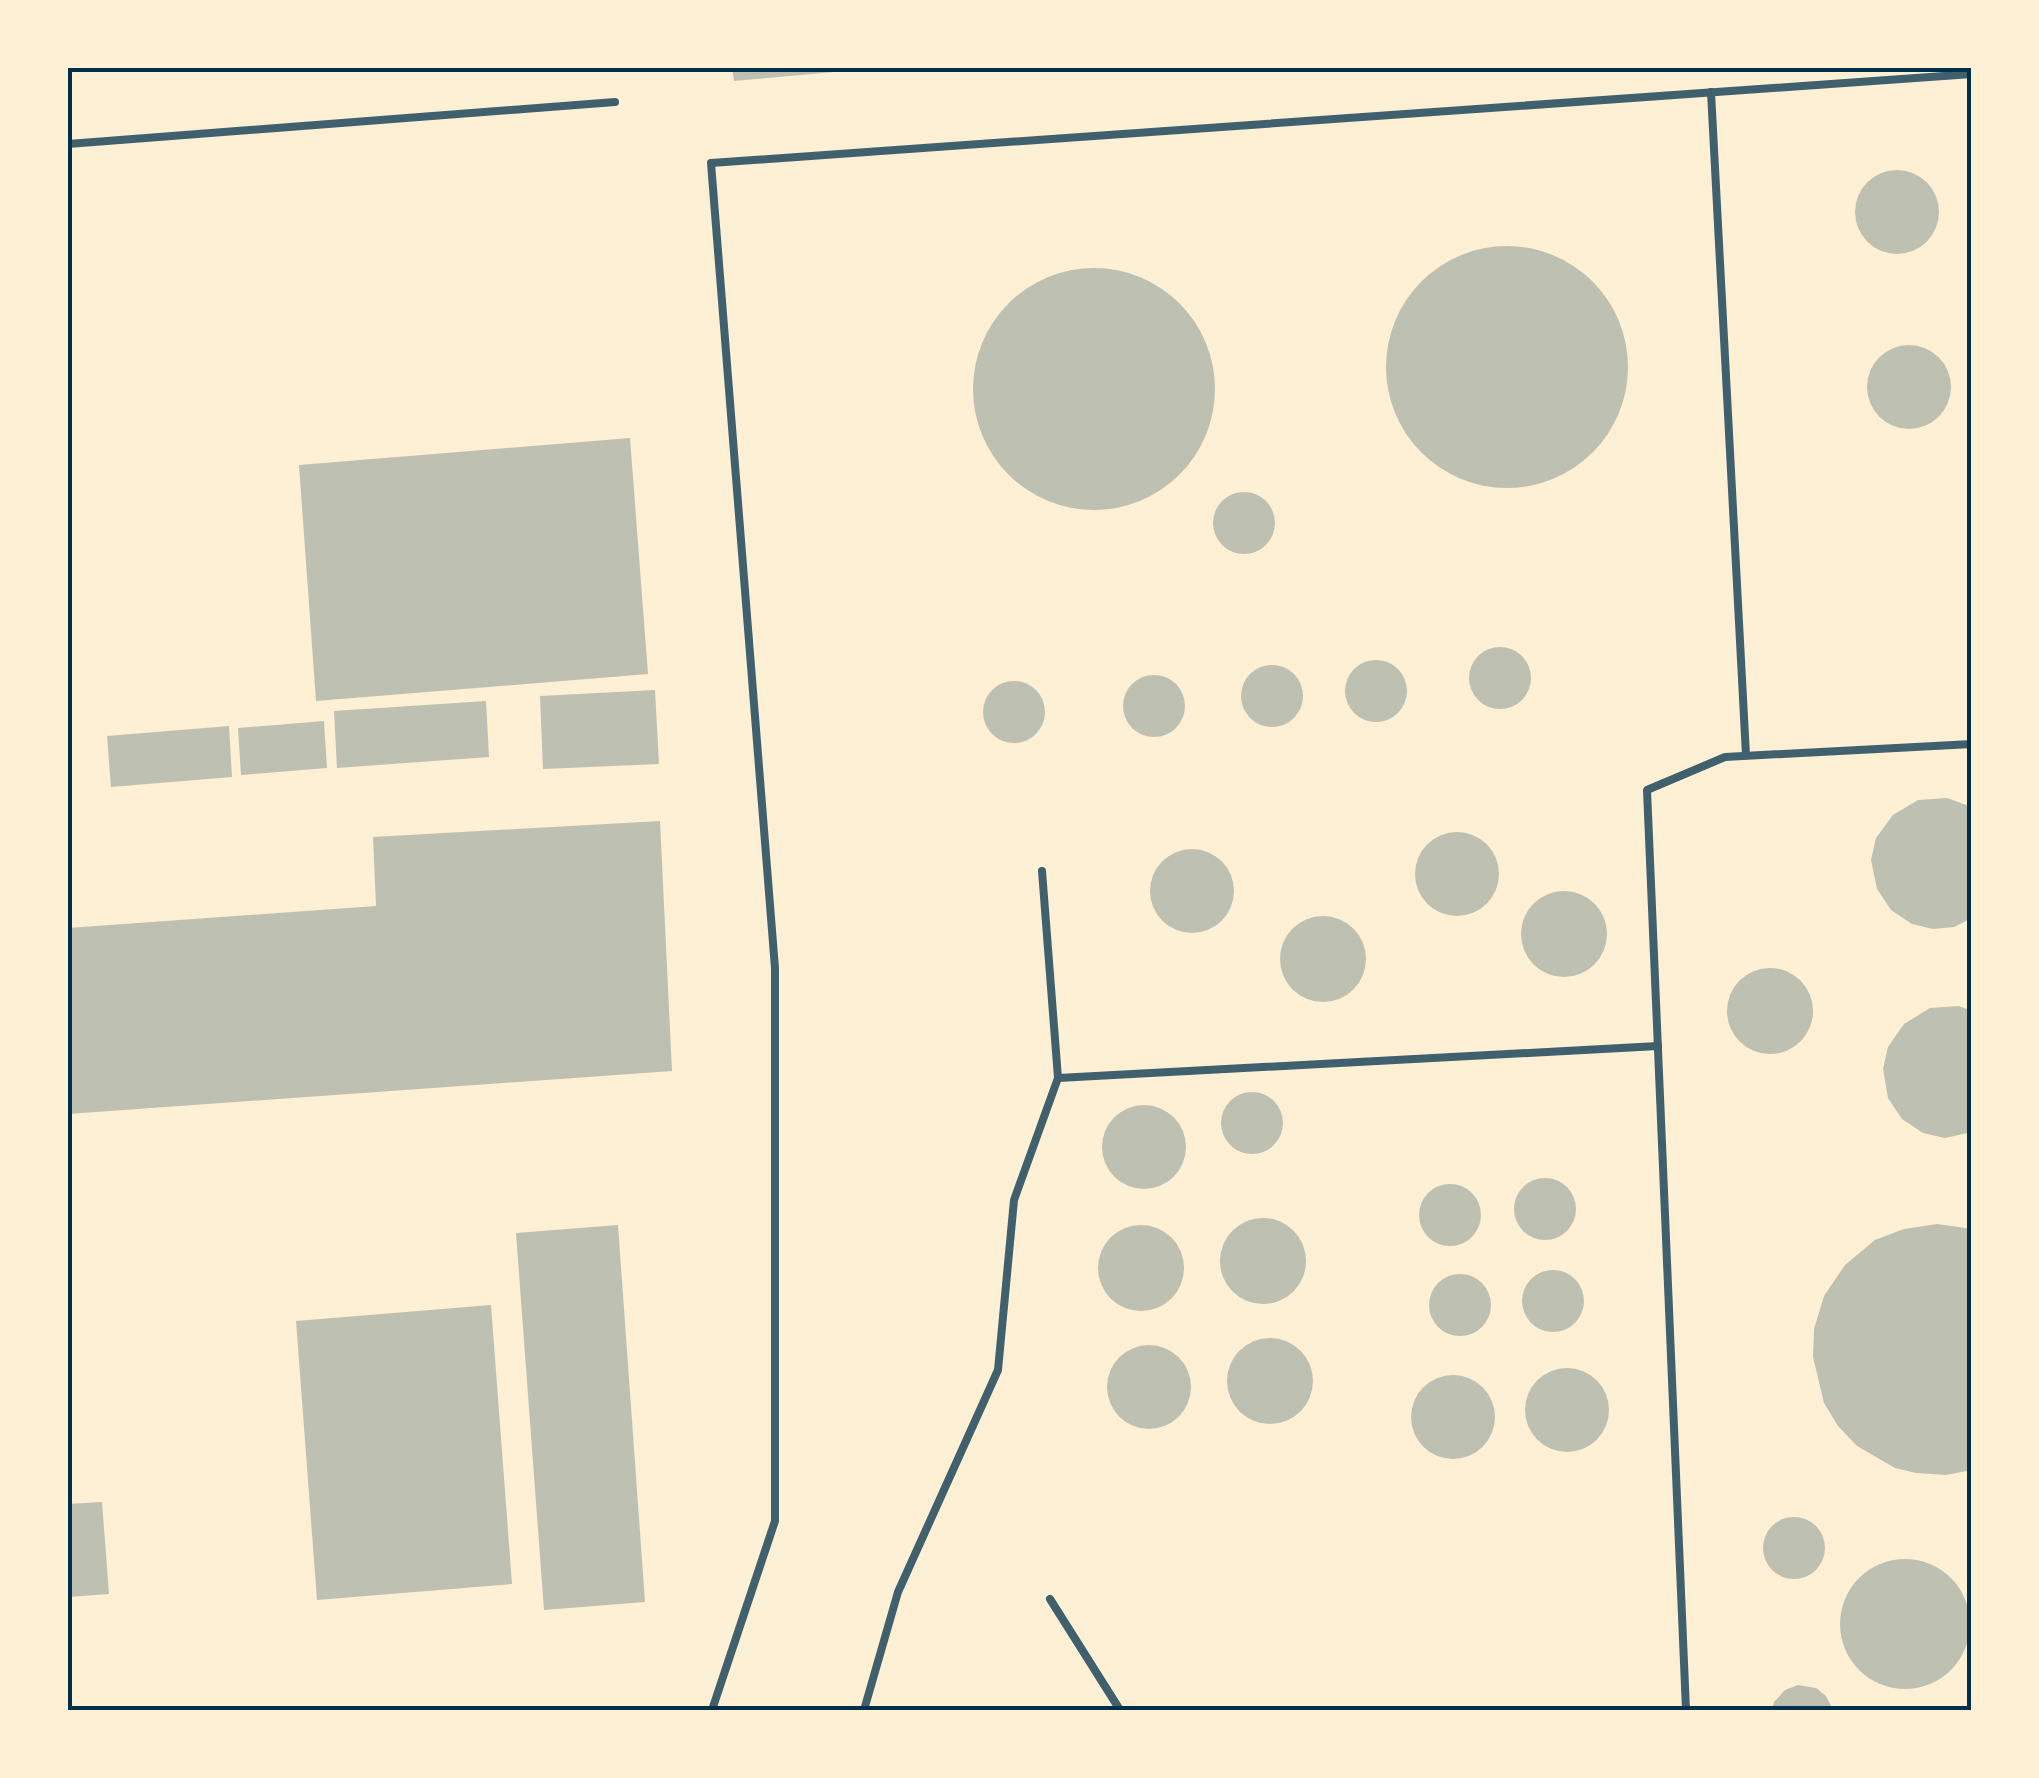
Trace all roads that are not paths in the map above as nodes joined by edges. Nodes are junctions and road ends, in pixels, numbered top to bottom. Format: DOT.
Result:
graph roads {
  1 [pos="1972,74"];
  2 [pos="1712,92"];
  3 [pos="615,102"];
  4 [pos="68,144"];
  5 [pos="1972,744"];
  6 [pos="1746,756"];
  7 [pos="1042,871"];
  8 [pos="1658,1046"];
  9 [pos="1058,1078"];
  10 [pos="1050,1599"];
  11 [pos="712,1710"];
  12 [pos="864,1710"];
  13 [pos="1120,1710"];
  14 [pos="1686,1710"];
  1 -- 2 [label="lane"];
  2 -- 6 [label="lane"];
  2 -- 11 [label="lane"];
  3 -- 4 [label="lane"];
  5 -- 6 [label="lane"];
  6 -- 8 [label="lane"];
  7 -- 9 [label="lane"];
  8 -- 9 [label="lane"];
  8 -- 14 [label="lane"];
  9 -- 12 [label="lane"];
  10 -- 13 [label="lane"];
}
